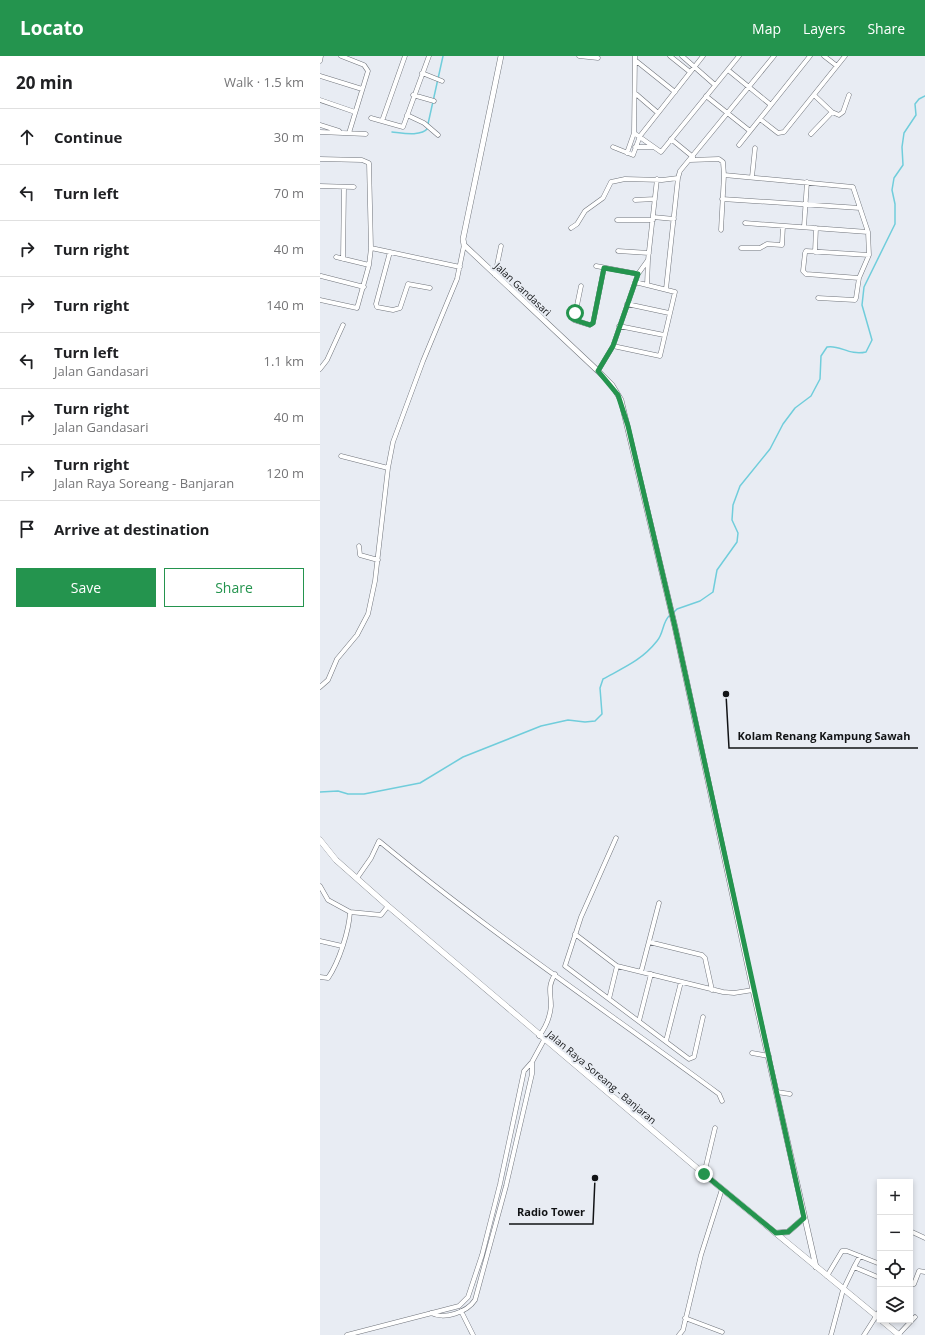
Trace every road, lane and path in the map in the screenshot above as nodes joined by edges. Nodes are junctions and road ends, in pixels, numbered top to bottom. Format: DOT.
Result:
graph roads {
  1 [pos="321,56"];
  2 [pos="341,56"];
  3 [pos="405,56"];
  4 [pos="429,56"];
  5 [pos="501,56"];
  6 [pos="579,56"];
  7 [pos="670,56"];
  8 [pos="682,56"];
  9 [pos="703,56"];
  10 [pos="739,56"];
  11 [pos="774,56"];
  12 [pos="810,56"];
  13 [pos="824,56"];
  14 [pos="845,56"];
  15 [pos="598,58"];
  16 [pos="635,58"];
  17 [pos="320,61"];
  18 [pos="837,66"];
  19 [pos="695,67"];
  20 [pos="728,70"];
  21 [pos="690,72"];
  22 [pos="422,73"];
  23 [pos="320,76"];
  24 [pos="439,80"];
  25 [pos="715,85"];
  26 [pos="749,87"];
  27 [pos="362,89"];
  28 [pos="675,92"];
  29 [pos="636,94"];
  30 [pos="413,95"];
  31 [pos="814,95"];
  32 [pos="849,95"];
  33 [pos="706,96"];
  34 [pos="320,100"];
  35 [pos="434,101"];
  36 [pos="771,105"];
  37 [pos="355,112"];
  38 [pos="832,112"];
  39 [pos="658,113"];
  40 [pos="728,113"];
  41 [pos="407,116"];
  42 [pos="371,118"];
  43 [pos="760,119"];
  44 [pos="382,121"];
  45 [pos="320,125"];
  46 [pos="750,131"];
  47 [pos="320,132"];
  48 [pos="347,133"];
  49 [pos="634,133"];
  50 [pos="366,134"];
  51 [pos="811,134"];
  52 [pos="438,135"];
  53 [pos="640,136"];
  54 [pos="670,139"];
  55 [pos="739,145"];
  56 [pos="614,147"];
  57 [pos="635,147"];
  58 [pos="654,147"];
  59 [pos="755,148"];
  60 [pos="627,153"];
  61 [pos="691,158"];
  62 [pos="320,159"];
  63 [pos="724,175"];
  64 [pos="752,177"];
  65 [pos="678,178"];
  66 [pos="657,179"];
  67 [pos="807,182"];
  68 [pos="320,186"];
  69 [pos="344,187"];
  70 [pos="354,187"];
  71 [pos="655,199"];
  72 [pos="722,199"];
  73 [pos="635,200"];
  74 [pos="806,204"];
  75 [pos="860,208"];
  76 [pos="653,219"];
  77 [pos="674,219"];
  78 [pos="617,220"];
  79 [pos="745,223"];
  80 [pos="783,226"];
  81 [pos="804,227"];
  82 [pos="571,228"];
  83 [pos="816,228"];
  84 [pos="721,230"];
  85 [pos="868,232"];
  86 [pos="464,245"];
  87 [pos="501,246"];
  88 [pos="371,248"];
  89 [pos="741,248"];
  90 [pos="618,251"];
  91 [pos="390,252"];
  92 [pos="815,252"];
  93 [pos="649,253"];
  94 [pos="869,255"];
  95 [pos="336,257"];
  96 [pos="343,259"];
  97 [pos="648,260"];
  98 [pos="369,265"];
  99 [pos="596,266"];
  100 [pos="460,268"];
  101 [pos="604,268"];
  102 [pos="638,274"];
  103 [pos="495,275"];
  104 [pos="321,276"];
  105 [pos="859,278"];
  106 [pos="635,282"];
  107 [pos="647,285"];
  108 [pos="581,286"];
  109 [pos="364,287"];
  110 [pos="430,288"];
  111 [pos="666,289"];
  112 [pos="818,298"];
  113 [pos="320,300"];
  114 [pos="627,304"];
  115 [pos="669,313"];
  116 [pos="343,326"];
  117 [pos="619,326"];
  118 [pos="664,335"];
  119 [pos="613,346"];
  120 [pos="320,369"];
  121 [pos="598,371"];
  122 [pos="341,456"];
  123 [pos="388,468"];
  124 [pos="359,546"];
  125 [pos="378,560"];
  126 [pos="320,687"];
  127 [pos="616,838"];
  128 [pos="320,840"];
  129 [pos="357,878"];
  130 [pos="320,886"];
  131 [pos="659,903"];
  132 [pos="388,906"];
  133 [pos="350,912"];
  134 [pos="575,934"];
  135 [pos="320,941"];
  136 [pos="649,942"];
  137 [pos="342,946"];
  138 [pos="617,966"];
  139 [pos="641,972"];
  140 [pos="555,974"];
  141 [pos="651,974"];
  142 [pos="320,977"];
  143 [pos="681,982"];
  144 [pos="712,990"];
  145 [pos="753,990"];
  146 [pos="609,999"];
  147 [pos="703,1017"];
  148 [pos="639,1021"];
  149 [pos="542,1038"];
  150 [pos="666,1041"];
  151 [pos="752,1053"];
  152 [pos="769,1056"];
  153 [pos="532,1062"];
  154 [pos="777,1092"];
  155 [pos="790,1094"];
  156 [pos="722,1101"];
  157 [pos="513,1125"];
  158 [pos="520,1127"];
  159 [pos="715,1128"];
  160 [pos="704,1174"];
  161 [pos="722,1189"];
  162 [pos="498,1190"];
  163 [pos="505,1192"];
  164 [pos="804,1218"];
  165 [pos="913,1232"];
  166 [pos="776,1233"];
  167 [pos="925,1238"];
  168 [pos="482,1254"];
  169 [pos="487,1256"];
  170 [pos="860,1256"];
  171 [pos="877,1263"];
  172 [pos="816,1267"];
  173 [pos="854,1267"];
  174 [pos="925,1272"];
  175 [pos="827,1276"];
  176 [pos="877,1277"];
  177 [pos="913,1284"];
  178 [pos="843,1290"];
  179 [pos="461,1311"];
  180 [pos="431,1313"];
  181 [pos="877,1316"];
  182 [pos="915,1317"];
  183 [pos="684,1318"];
  184 [pos="877,1320"];
  185 [pos="885,1323"];
  186 [pos="722,1332"];
  187 [pos="897,1334"];
  188 [pos="347,1335"];
  189 [pos="473,1335"];
  190 [pos="679,1335"];
  191 [pos="831,1335"];
  192 [pos="864,1335"];
  1 -- 17 [label="street"];
  2 -- 27 [label="street"];
  3 -- 44 [label="street"];
  4 -- 22 [label="street"];
  5 -- 86 [label="street"];
  6 -- 15 [label="street"];
  7 -- 21 [label="street"];
  8 -- 19 [label="street"];
  9 -- 19 [label="street"];
  10 -- 20 [label="street"];
  11 -- 26 [label="street"];
  12 -- 36 [label="street"];
  13 -- 18 [label="street"];
  14 -- 18 [label="street"];
  16 -- 28 [label="street"];
  16 -- 29 [label="street"];
  18 -- 31 [label="street"];
  19 -- 21 [label="street"];
  19 -- 25 [label="street"];
  20 -- 25 [label="street"];
  20 -- 26 [label="street"];
  21 -- 28 [label="street"];
  22 -- 24 [label="street"];
  22 -- 30 [label="street"];
  23 -- 27 [label="street"];
  25 -- 33 [label="street"];
  26 -- 36 [label="street"];
  26 -- 40 [label="street"];
  27 -- 37 [label="street"];
  28 -- 39 [label="street"];
  29 -- 39 [label="street"];
  29 -- 49 [label="street"];
  30 -- 35 [label="street"];
  30 -- 41 [label="street"];
  31 -- 38 [label="street"];
  31 -- 43 [label="street"];
  32 -- 38 [label="street"];
  33 -- 40 [label="street"];
  33 -- 54 [label="street"];
  34 -- 37 [label="street"];
  36 -- 43 [label="street"];
  37 -- 48 [label="street"];
  38 -- 51 [label="street"];
  39 -- 53 [label="street"];
  40 -- 46 [label="street"];
  40 -- 61 [label="street"];
  41 -- 44 [label="street"];
  41 -- 52 [label="street"];
  42 -- 44 [label="street"];
  43 -- 46 [label="street"];
  45 -- 48 [label="street"];
  46 -- 55 [label="street"];
  47 -- 48 [label="street"];
  48 -- 50 [label="street"];
  49 -- 53 [label="street"];
  49 -- 60 [label="street"];
  53 -- 57 [label="street"];
  53 -- 58 [label="street"];
  54 -- 58 [label="street"];
  54 -- 61 [label="street"];
  56 -- 60 [label="street"];
  57 -- 58 [label="street"];
  57 -- 60 [label="street"];
  59 -- 64 [label="street"];
  61 -- 63 [label="street"];
  61 -- 65 [label="street"];
  62 -- 88 [label="street"];
  63 -- 64 [label="street"];
  63 -- 72 [label="street"];
  64 -- 67 [label="street"];
  65 -- 66 [label="street"];
  65 -- 77 [label="street"];
  66 -- 71 [label="street"];
  66 -- 82 [label="street"];
  67 -- 74 [label="street"];
  67 -- 75 [label="street"];
  68 -- 69 [label="street"];
  69 -- 70 [label="street"];
  69 -- 96 [label="street"];
  71 -- 73 [label="street"];
  71 -- 76 [label="street"];
  72 -- 74 [label="street"];
  72 -- 84 [label="street"];
  74 -- 75 [label="street"];
  74 -- 81 [label="street"];
  75 -- 85 [label="street"];
  76 -- 77 [label="street"];
  76 -- 78 [label="street"];
  76 -- 93 [label="street"];
  77 -- 111 [label="street"];
  79 -- 80 [label="street"];
  80 -- 81 [label="street"];
  80 -- 89 [label="street"];
  81 -- 83 [label="street"];
  83 -- 85 [label="street"];
  83 -- 92 [label="street"];
  85 -- 94 [label="street"];
  86 -- 100 [label="street"];
  86 -- 103 [label="street, Jalan Gandasari"];
  87 -- 103 [label="street"];
  88 -- 91 [label="street"];
  88 -- 98 [label="street"];
  90 -- 93 [label="street"];
  91 -- 100 [label="street"];
  91 -- 110 [label="street"];
  92 -- 94 [label="street"];
  92 -- 105 [label="street"];
  93 -- 97 [label="street"];
  94 -- 105 [label="street"];
  95 -- 96 [label="street"];
  96 -- 98 [label="street"];
  97 -- 102 [label="street"];
  97 -- 107 [label="street"];
  98 -- 109 [label="street"];
  99 -- 101 [label="street"];
  100 -- 123 [label="street"];
  101 -- 102 [label="street"];
  101 -- 108 [label="street"];
  102 -- 106 [label="street"];
  103 -- 121 [label="street, Jalan Gandasari"];
  104 -- 109 [label="street"];
  105 -- 112 [label="street"];
  106 -- 107 [label="street"];
  106 -- 114 [label="street"];
  107 -- 111 [label="street"];
  109 -- 113 [label="street"];
  111 -- 115 [label="street"];
  114 -- 115 [label="street"];
  114 -- 117 [label="street"];
  115 -- 118 [label="street"];
  116 -- 120 [label="street"];
  117 -- 118 [label="street"];
  117 -- 119 [label="street"];
  118 -- 119 [label="street"];
  119 -- 121 [label="street"];
  121 -- 145 [label="street, Jalan Gandasari"];
  122 -- 123 [label="street"];
  123 -- 125 [label="street"];
  124 -- 125 [label="street"];
  125 -- 126 [label="street"];
  127 -- 134 [label="street"];
  128 -- 129 [label="main road, Jalan Raya Soreang - Banjaran"];
  129 -- 132 [label="main road, Jalan Raya Soreang - Banjaran"];
  129 -- 140 [label="street"];
  130 -- 133 [label="street"];
  131 -- 136 [label="street"];
  132 -- 133 [label="street"];
  132 -- 149 [label="main road, Jalan Raya Soreang - Banjaran"];
  133 -- 137 [label="street"];
  134 -- 138 [label="street"];
  134 -- 146 [label="street"];
  135 -- 137 [label="street"];
  136 -- 139 [label="street"];
  136 -- 144 [label="street"];
  137 -- 142 [label="street"];
  138 -- 139 [label="street"];
  138 -- 146 [label="street"];
  139 -- 141 [label="street"];
  140 -- 149 [label="street"];
  140 -- 156 [label="street"];
  141 -- 143 [label="street"];
  141 -- 148 [label="street"];
  143 -- 144 [label="street"];
  143 -- 150 [label="street"];
  144 -- 145 [label="street"];
  145 -- 152 [label="street, Jalan Gandasari"];
  146 -- 148 [label="street"];
  147 -- 150 [label="street"];
  148 -- 150 [label="street"];
  149 -- 153 [label="street"];
  149 -- 160 [label="main road, Jalan Raya Soreang - Banjaran"];
  151 -- 152 [label="street"];
  152 -- 154 [label="street, Jalan Gandasari"];
  153 -- 157 [label="street"];
  153 -- 158 [label="street"];
  154 -- 155 [label="street"];
  154 -- 164 [label="street, Jalan Gandasari"];
  157 -- 158 [label="street"];
  157 -- 162 [label="street"];
  158 -- 163 [label="street"];
  159 -- 160 [label="street"];
  160 -- 161 [label="main road, Jalan Raya Soreang - Banjaran"];
  161 -- 166 [label="main road, Jalan Raya Soreang - Banjaran"];
  161 -- 183 [label="street"];
  162 -- 163 [label="street"];
  162 -- 168 [label="street"];
  163 -- 169 [label="street"];
  164 -- 166 [label="street"];
  164 -- 172 [label="street, Jalan Gandasari"];
  165 -- 167 [label="street"];
  166 -- 172 [label="main road, Jalan Raya Soreang - Banjaran"];
  168 -- 169 [label="street"];
  168 -- 180 [label="street"];
  169 -- 179 [label="street"];
  170 -- 171 [label="street"];
  170 -- 173 [label="street"];
  170 -- 175 [label="street"];
  172 -- 175 [label="main road, Jalan Raya Soreang - Banjaran"];
  173 -- 176 [label="street"];
  173 -- 178 [label="street"];
  174 -- 177 [label="street"];
  175 -- 178 [label="main road, Jalan Raya Soreang - Banjaran"];
  178 -- 181 [label="main road, Jalan Raya Soreang - Banjaran"];
  178 -- 191 [label="street"];
  179 -- 180 [label="street"];
  179 -- 189 [label="street"];
  180 -- 188 [label="street"];
  182 -- 187 [label="street"];
  183 -- 186 [label="street"];
  183 -- 190 [label="street"];
  184 -- 192 [label="street"];
  185 -- 187 [label="main road, Jalan Raya Soreang - Banjaran"];
}
